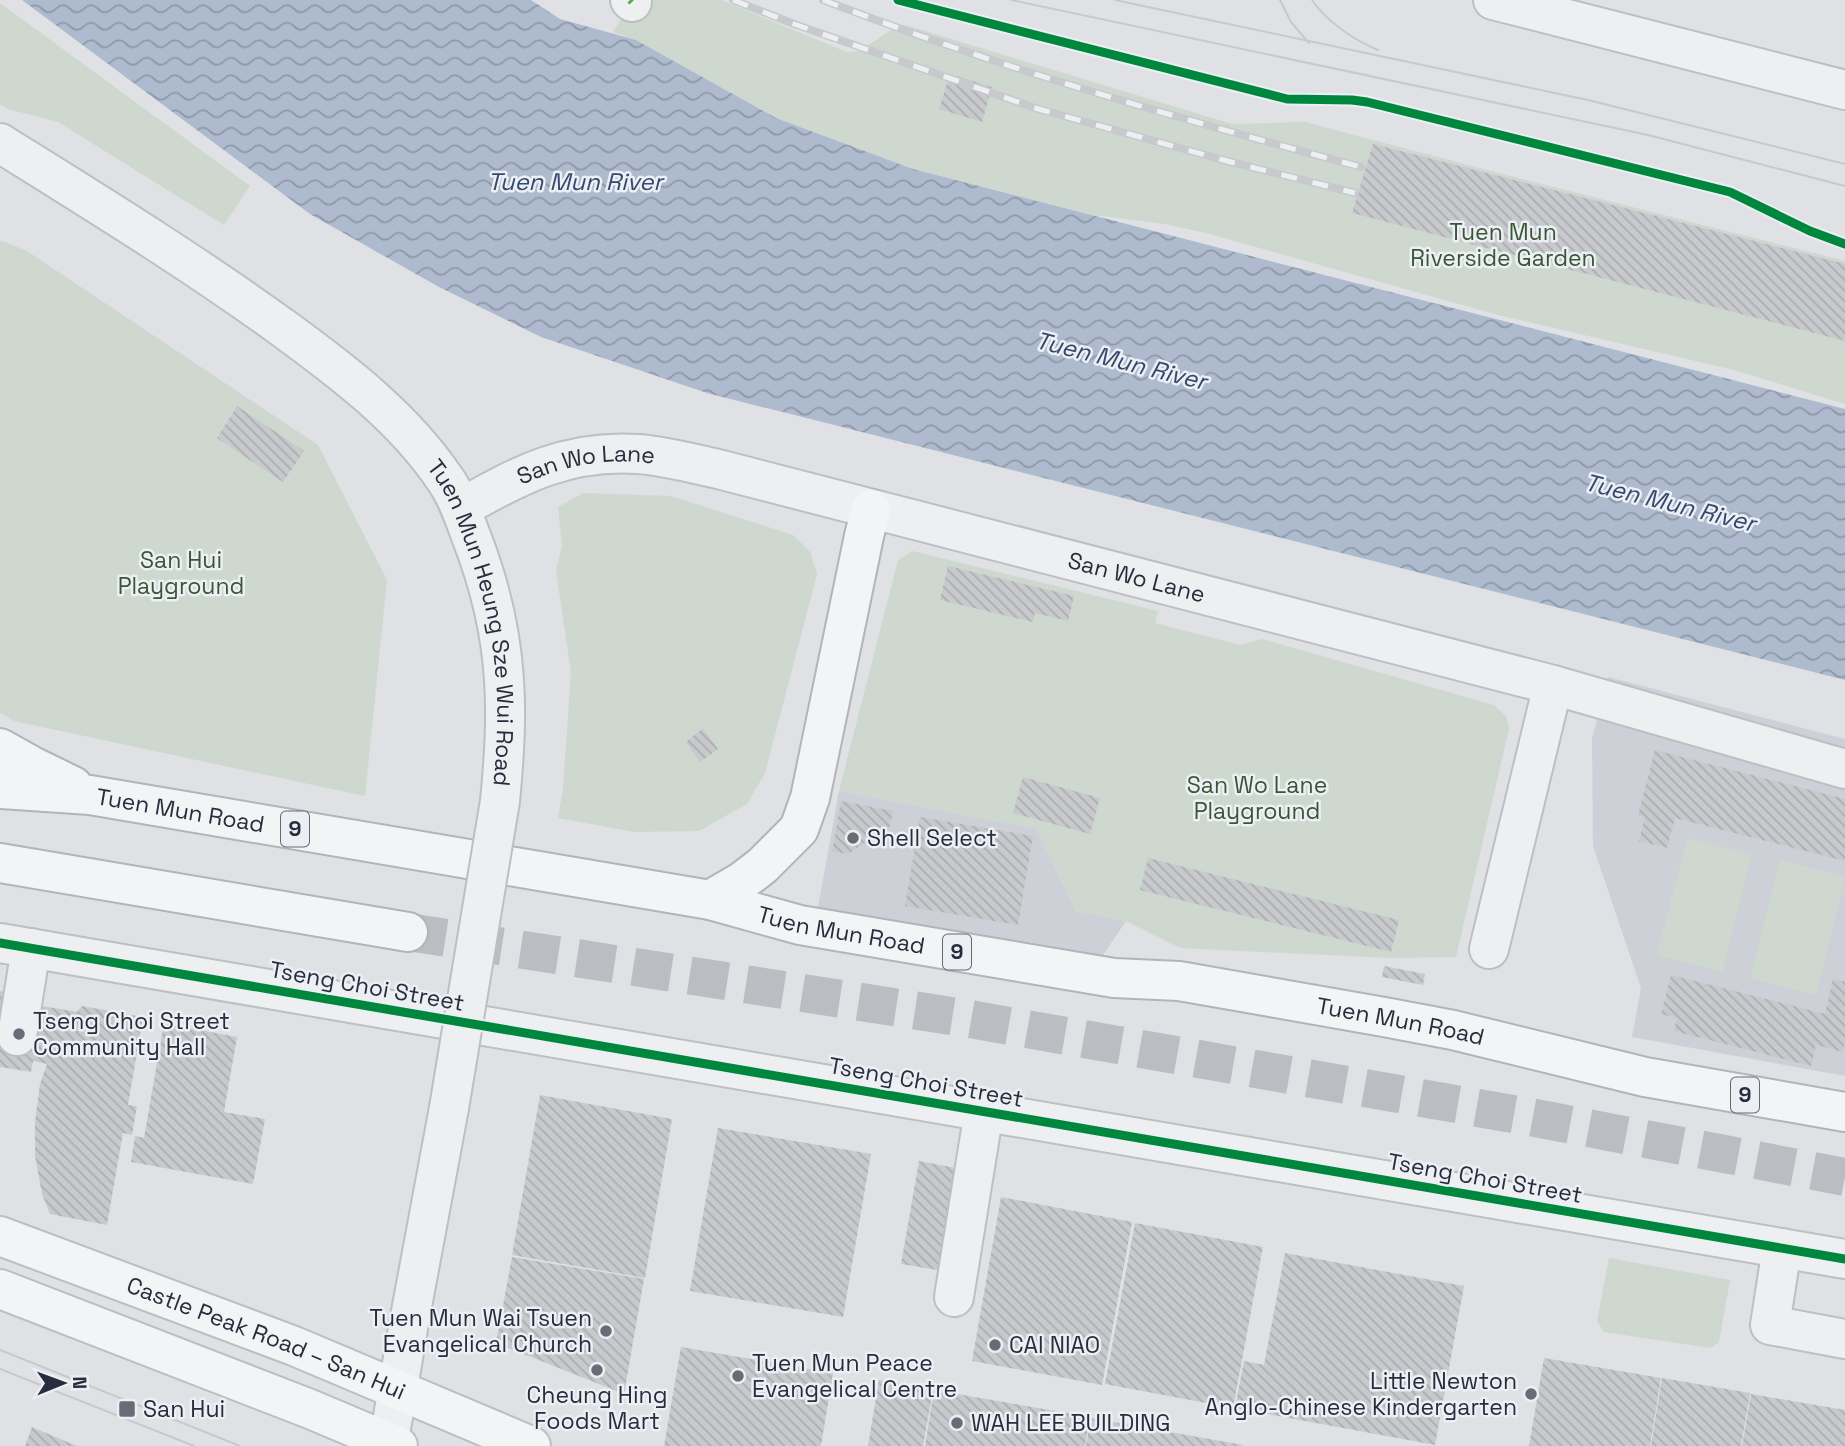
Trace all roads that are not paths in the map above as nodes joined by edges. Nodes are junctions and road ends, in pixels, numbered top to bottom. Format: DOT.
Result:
graph roads {
  1 [pos="1493,0"];
  2 [pos="1845,90"];
  3 [pos="0,143"];
  4 [pos="461,508"];
  5 [pos="871,509"];
  6 [pos="1553,685"];
  7 [pos="0,748"];
  8 [pos="1845,769"];
  9 [pos="0,789"];
  10 [pos="90,795"];
  11 [pos="0,863"];
  12 [pos="710,900"];
  13 [pos="408,932"];
  14 [pos="15,945"];
  15 [pos="1489,948"];
  16 [pos="17,1036"];
  17 [pos="984,1111"];
  18 [pos="1845,1112"];
  19 [pos="0,1236"];
  20 [pos="1782,1248"];
  21 [pos="1845,1259"];
  22 [pos="0,1289"];
  23 [pos="954,1297"];
  24 [pos="1845,1339"];
  25 [pos="398,1390"];
  26 [pos="392,1445"];
  27 [pos="531,1446"];
  1 -- 2 [label="street"];
  3 -- 4 [label="street, Tuen Mun Heung Sze Wui Road"];
  4 -- 5 [label="street, San Wo Lane"];
  4 -- 25 [label="street, Tuen Mun Heung Sze Wui Road, bridge"];
  5 -- 6 [label="street, San Wo Lane"];
  5 -- 12 [label="main road"];
  6 -- 8 [label="street, San Wo Lane"];
  6 -- 15 [label="street"];
  7 -- 10 [label="main road"];
  9 -- 10 [label="main road, Tuen Mun Road / 9"];
  10 -- 12 [label="main road, Tuen Mun Road / 9"];
  11 -- 13 [label="main road"];
  12 -- 18 [label="main road, Tuen Mun Road / 9"];
  14 -- 16 [label="street"];
  14 -- 17 [label="street, Tseng Choi Street"];
  17 -- 20 [label="street, Tseng Choi Street"];
  17 -- 23 [label="street"];
  19 -- 25 [label="main road, Castle Peak Road – San Hui"];
  20 -- 21 [label="street, Tseng Choi Street"];
  20 -- 24 [label="street"];
  22 -- 26 [label="main road"];
  25 -- 26 [label="street, Tuen Mun Heung Sze Wui Road"];
  25 -- 27 [label="main road, Castle Peak Road – San Hui"];
}
